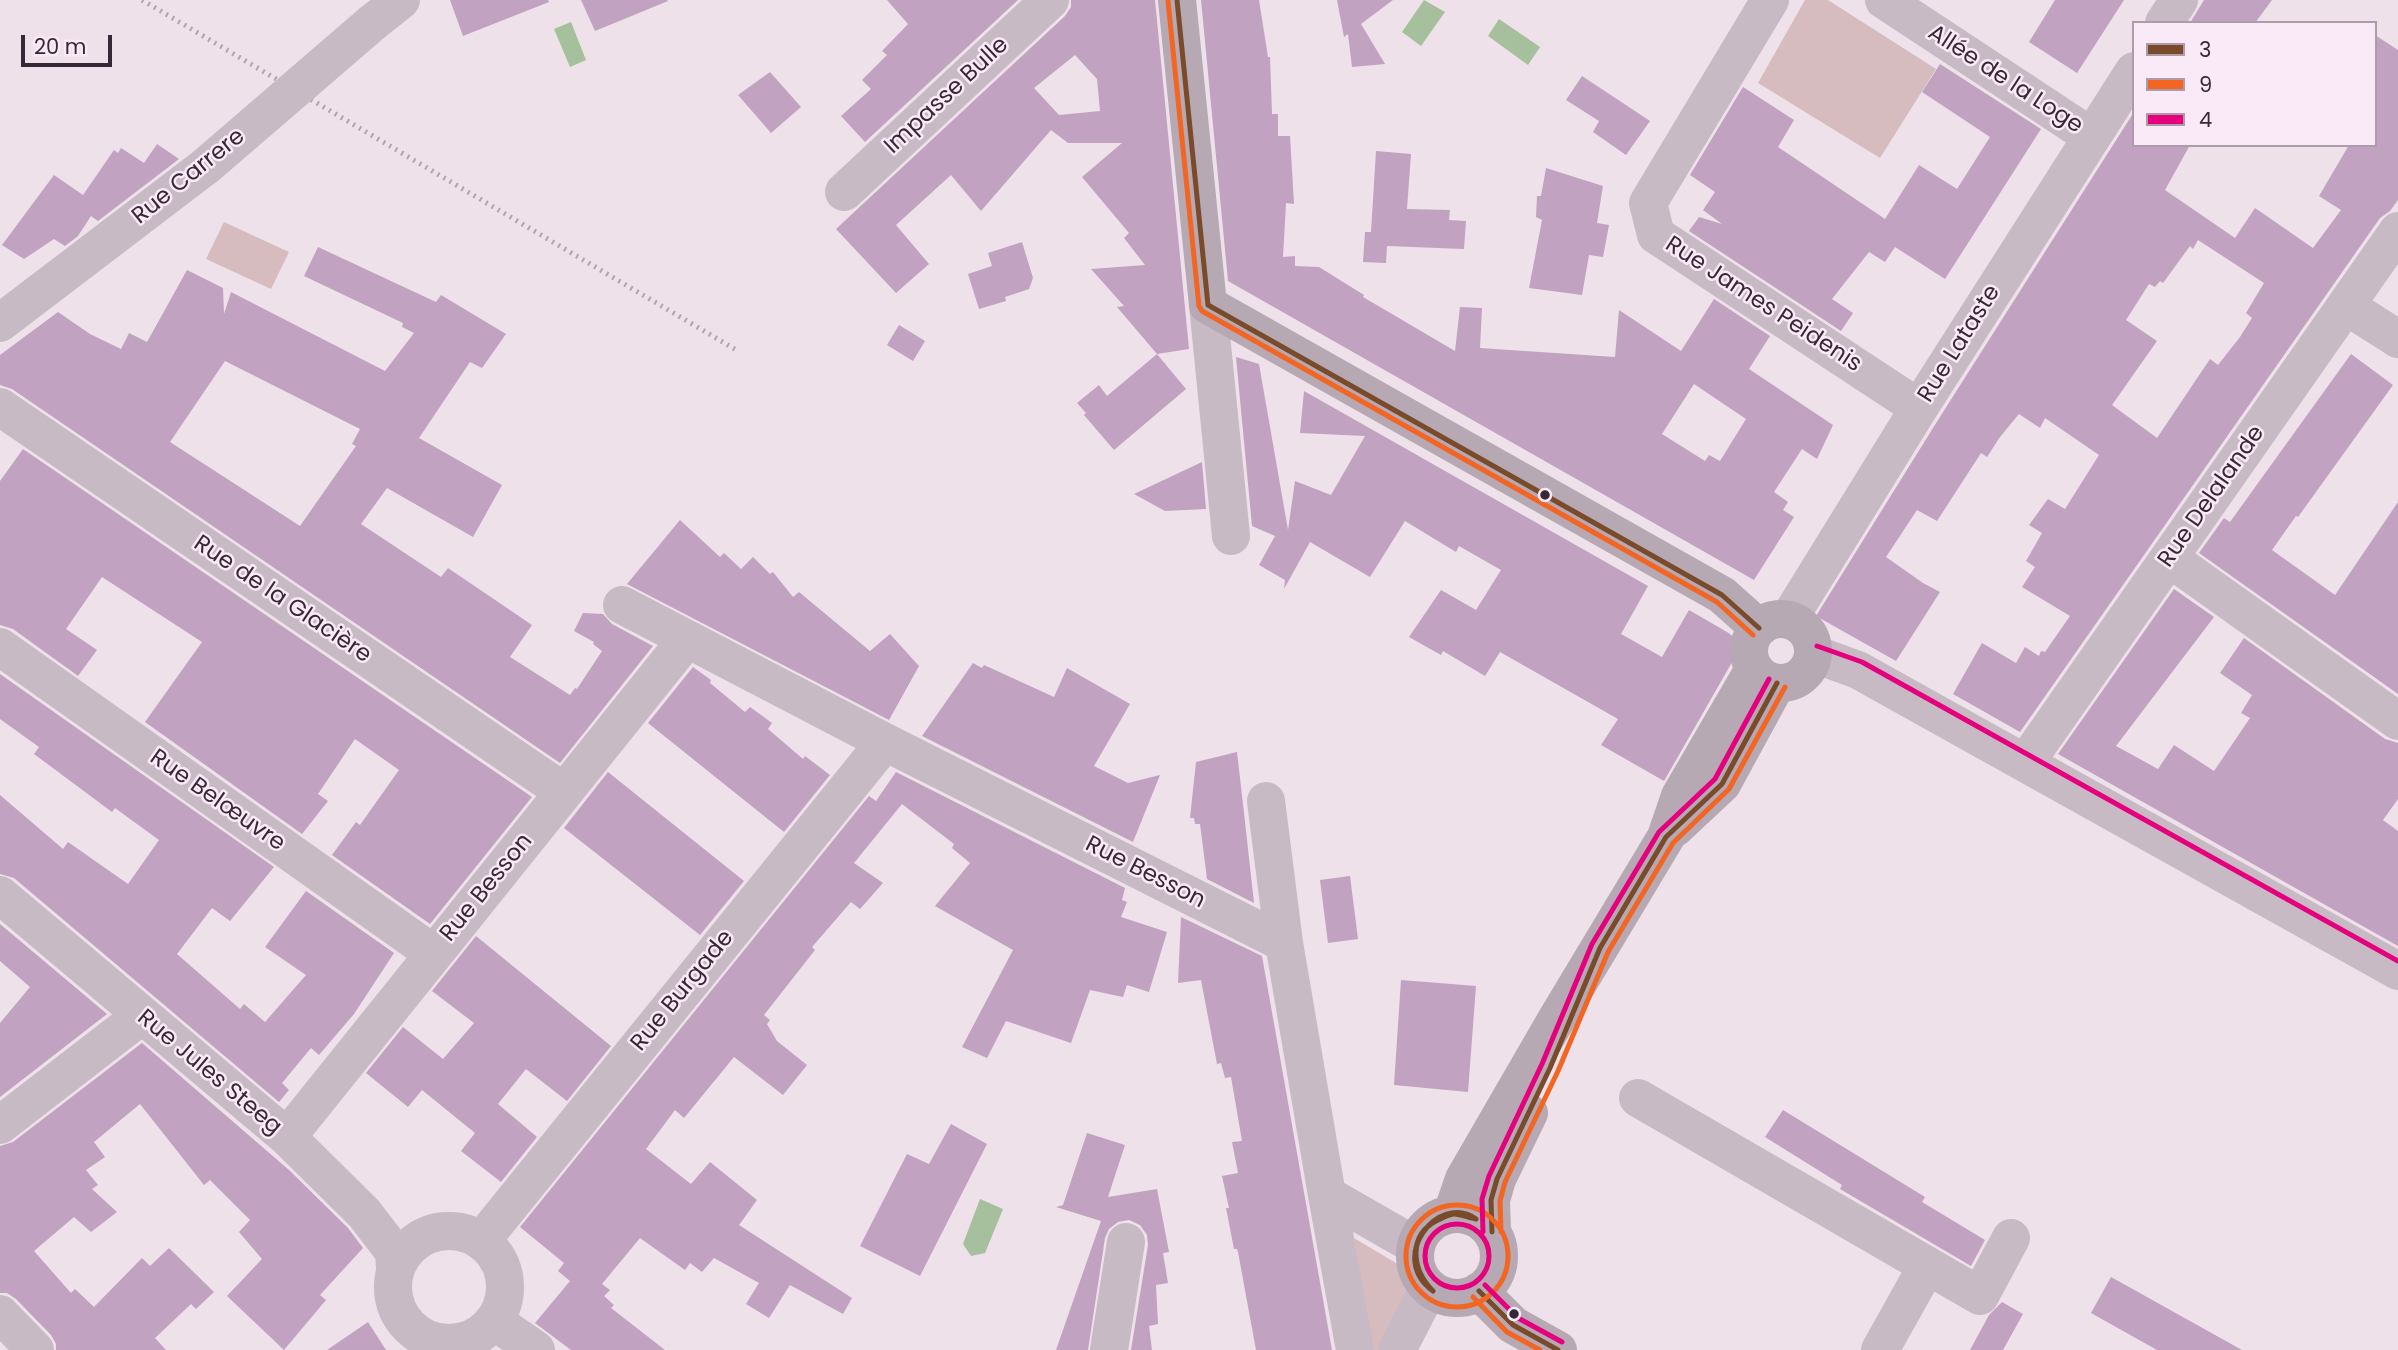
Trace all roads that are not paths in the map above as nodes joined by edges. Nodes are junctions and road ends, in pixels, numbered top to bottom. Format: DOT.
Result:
graph roads {
  1 [pos="1050,0"];
  2 [pos="1177,0"];
  3 [pos="1770,0"];
  4 [pos="1884,0"];
  5 [pos="2179,0"];
  6 [pos="387,12"];
  7 [pos="2165,21"];
  8 [pos="2132,74"];
  9 [pos="2092,136"];
  10 [pos="844,192"];
  11 [pos="2398,231"];
  12 [pos="1208,304"];
  13 [pos="2346,306"];
  14 [pos="0,323"];
  15 [pos="2398,339"];
  16 [pos="0,407"];
  17 [pos="1919,408"];
  18 [pos="1231,536"];
  19 [pos="2169,558"];
  20 [pos="622,605"];
  21 [pos="1774,624"];
  22 [pos="687,639"];
  23 [pos="0,647"];
  24 [pos="1814,654"];
  25 [pos="1766,676"];
  26 [pos="2398,721"];
  27 [pos="885,742"];
  28 [pos="2026,762"];
  29 [pos="564,792"];
  30 [pos="1266,801"];
  31 [pos="0,895"];
  32 [pos="1284,943"];
  33 [pos="1600,948"];
  34 [pos="434,954"];
  35 [pos="2398,971"];
  36 [pos="141,1016"];
  37 [pos="1638,1098"];
  38 [pos="0,1125"];
  39 [pos="287,1137"];
  40 [pos="1327,1195"];
  41 [pos="1452,1214"];
  42 [pos="1492,1232"];
  43 [pos="2011,1238"];
  44 [pos="482,1241"];
  45 [pos="1126,1242"];
  46 [pos="1416,1246"];
  47 [pos="1927,1266"];
  48 [pos="396,1268"];
  49 [pos="1429,1288"];
  50 [pos="1479,1292"];
  51 [pos="0,1314"];
  52 [pos="494,1321"];
  53 [pos="405,1341"];
  54 [pos="36,1350"];
  55 [pos="536,1350"];
  56 [pos="1109,1350"];
  57 [pos="1355,1350"];
  58 [pos="1397,1350"];
  59 [pos="1558,1350"];
  60 [pos="1880,1350"];
  1 -- 10 [label="street, Impasse Bulle"];
  2 -- 12 [label="main road"];
  3 -- 17 [label="street, Rue James Peidenis"];
  4 -- 9 [label="street, Allée de la Loge"];
  5 -- 7 [label="street"];
  6 -- 14 [label="street, Rue Carrere, bridge"];
  8 -- 9 [label="street, Rue Lataste"];
  9 -- 17 [label="street, Rue Lataste"];
  11 -- 13 [label="street, Rue Delalande"];
  12 -- 18 [label="street"];
  12 -- 21 [label="main road"];
  13 -- 15 [label="street"];
  13 -- 19 [label="street, Rue Delalande"];
  16 -- 29 [label="street, Rue de la Glacière"];
  17 -- 21 [label="street, Rue Lataste"];
  19 -- 26 [label="street"];
  19 -- 28 [label="street, Rue Delalande"];
  20 -- 22 [label="street, Rue Besson"];
  21 -- 24 [label="main road"];
  21 -- 25 [label="main road, Rue Lataste"];
  22 -- 27 [label="street, Rue Besson"];
  22 -- 29 [label="street, Rue Besson"];
  23 -- 34 [label="street, Rue Belœuvre"];
  24 -- 25 [label="main road"];
  24 -- 28 [label="street"];
  25 -- 33 [label="main road"];
  27 -- 32 [label="street, Rue Besson"];
  27 -- 44 [label="street, Rue Burgade"];
  28 -- 35 [label="street"];
  29 -- 34 [label="street, Rue Besson"];
  30 -- 32 [label="street"];
  31 -- 36 [label="street, Rue Jules Steeg"];
  32 -- 40 [label="street"];
  33 -- 41 [label="main road"];
  33 -- 42 [label="main road"];
  34 -- 39 [label="street, Rue Besson"];
  36 -- 38 [label="street"];
  36 -- 39 [label="street, Rue Jules Steeg"];
  37 -- 47 [label="street"];
  39 -- 48 [label="street, Rue Jules Steeg"];
  40 -- 46 [label="street"];
  40 -- 57 [label="street"];
  41 -- 42 [label="main road"];
  41 -- 46 [label="main road"];
  42 -- 50 [label="main road"];
  43 -- 47 [label="street"];
  44 -- 48 [label="street"];
  44 -- 52 [label="street"];
  45 -- 56 [label="street"];
  46 -- 49 [label="main road"];
  47 -- 60 [label="street"];
  48 -- 53 [label="street"];
  49 -- 50 [label="main road"];
  49 -- 58 [label="street"];
  50 -- 59 [label="main road"];
  51 -- 54 [label="street"];
  52 -- 53 [label="street"];
  52 -- 55 [label="street"];
}
